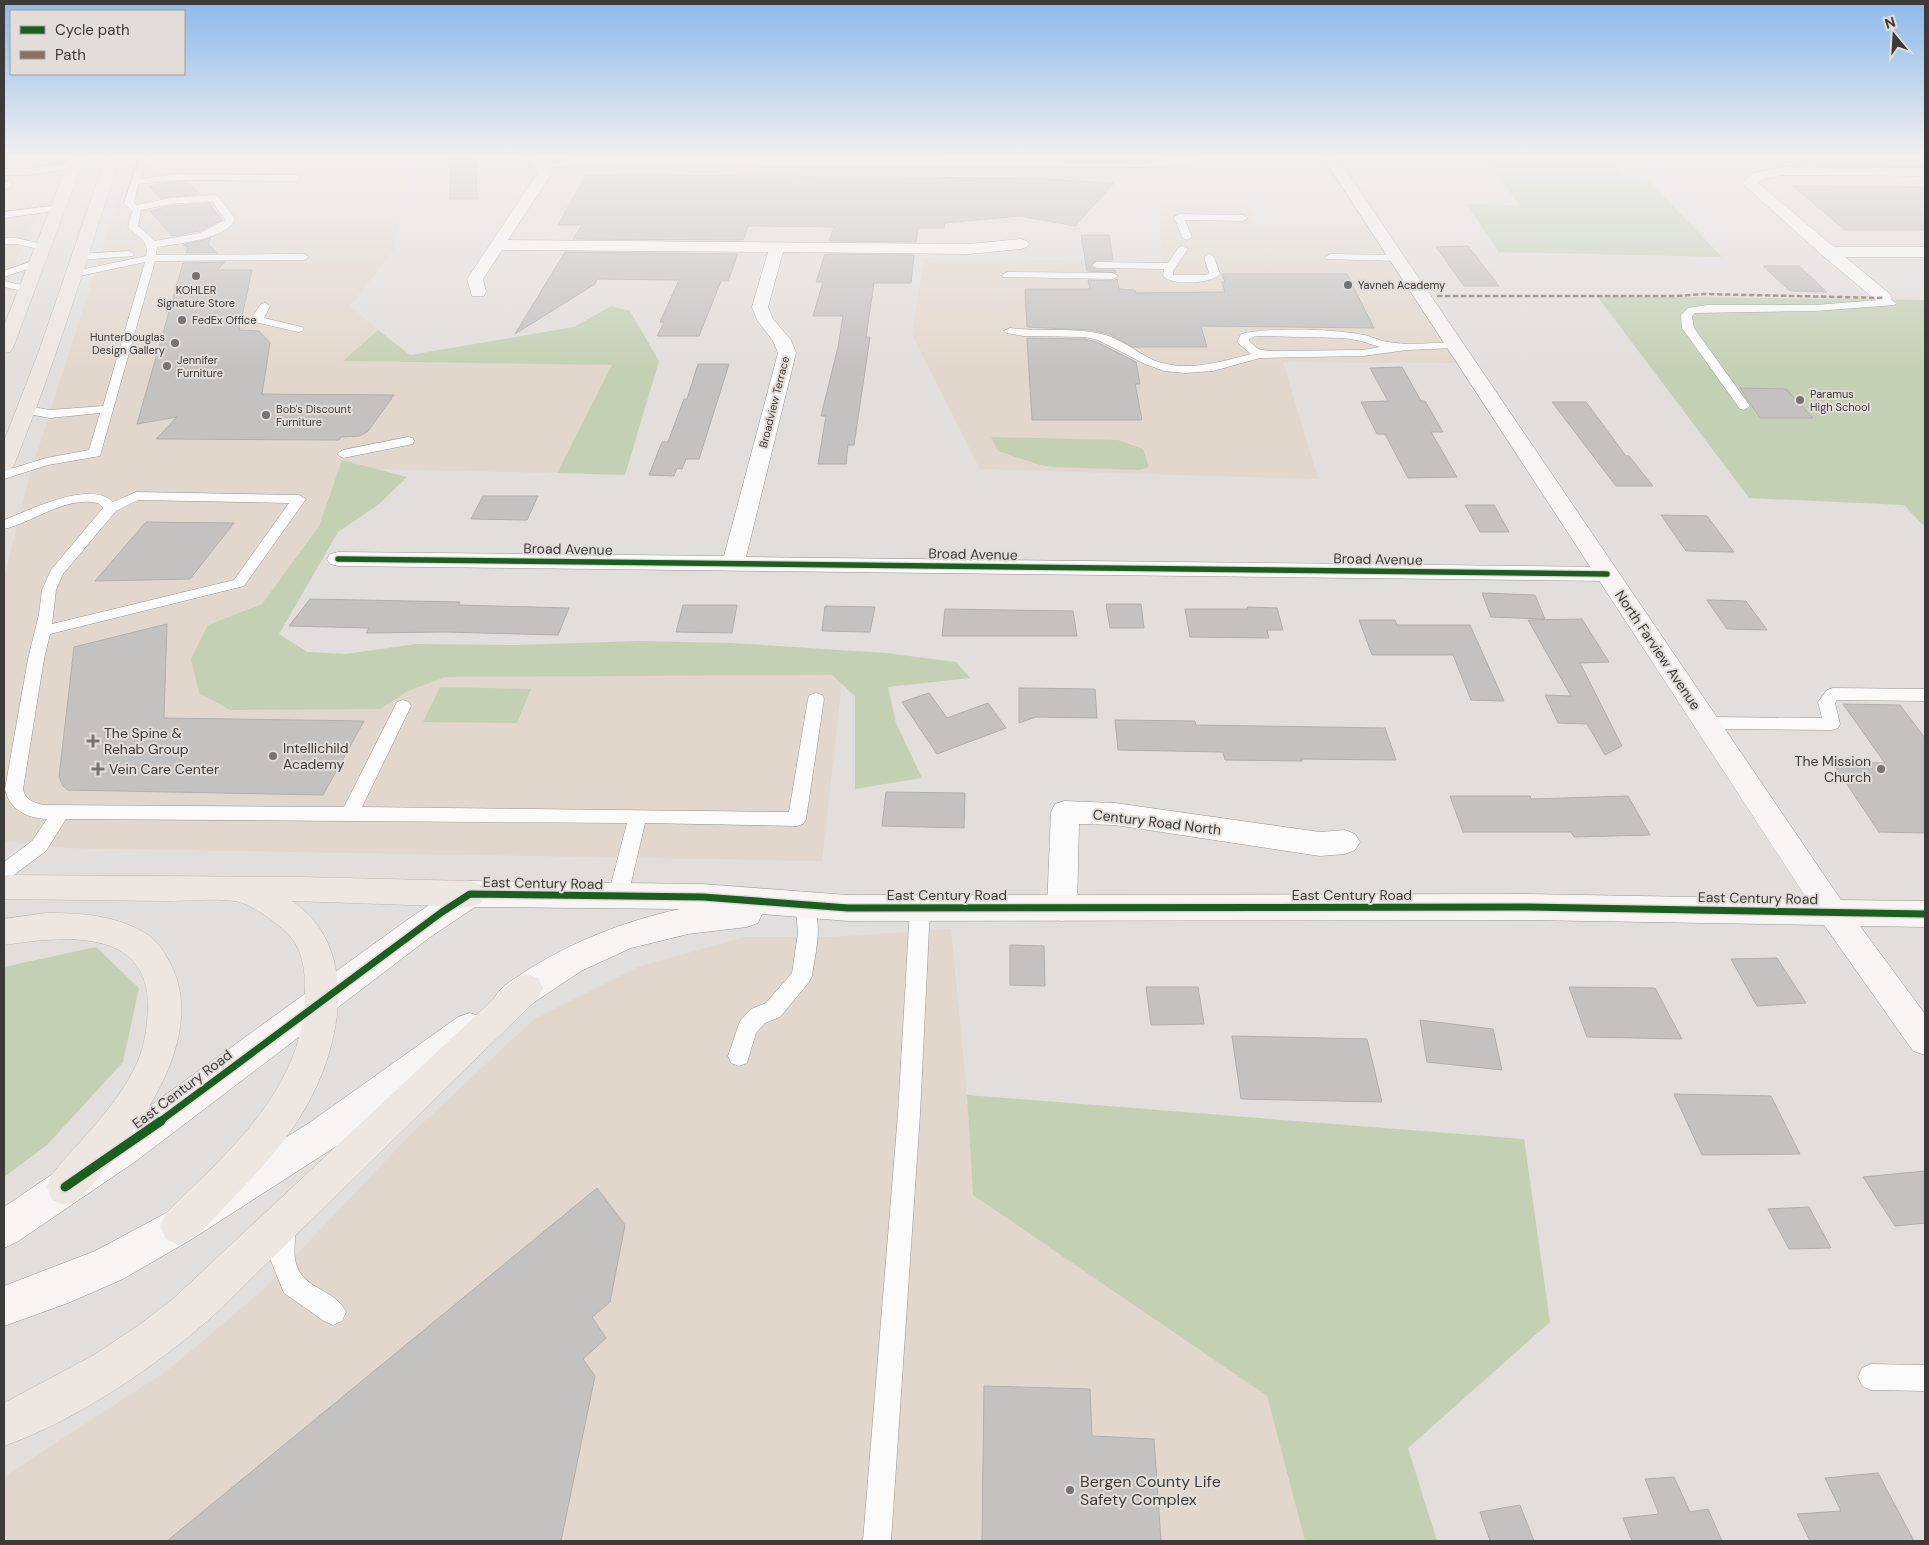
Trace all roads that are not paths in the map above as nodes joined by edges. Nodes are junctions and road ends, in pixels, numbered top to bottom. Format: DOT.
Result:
graph roads {
  1 [pos="50,228"];
  2 [pos="90,228"];
  3 [pos="135,228"];
  4 [pos="223,228"];
  5 [pos="510,228"];
  6 [pos="1183,228"];
  7 [pos="1377,228"];
  8 [pos="1801,228"];
  9 [pos="1187,237"];
  10 [pos="4,241"];
  11 [pos="1021,244"];
  12 [pos="499,245"];
  13 [pos="776,247"];
  14 [pos="1183,249"];
  15 [pos="151,252"];
  16 [pos="1828,252"];
  17 [pos="1925,252"];
  18 [pos="40,255"];
  19 [pos="304,257"];
  20 [pos="1209,257"];
  21 [pos="1330,257"];
  22 [pos="80,258"];
  23 [pos="1397,258"];
  24 [pos="1172,266"];
  25 [pos="4,274"];
  26 [pos="75,274"];
  27 [pos="1007,275"];
  28 [pos="1088,275"];
  29 [pos="1114,276"];
  30 [pos="4,284"];
  31 [pos="27,289"];
  32 [pos="478,292"];
  33 [pos="1884,298"];
  34 [pos="265,306"];
  35 [pos="298,328"];
  36 [pos="1010,331"];
  37 [pos="1455,345"];
  38 [pos="1407,347"];
  39 [pos="4,348"];
  40 [pos="1264,354"];
  41 [pos="1744,406"];
  42 [pos="27,410"];
  43 [pos="108,410"];
  44 [pos="408,441"];
  45 [pos="343,454"];
  46 [pos="4,465"];
  47 [pos="4,475"];
  48 [pos="110,508"];
  49 [pos="4,525"];
  50 [pos="338,559"];
  51 [pos="733,564"];
  52 [pos="1607,574"];
  53 [pos="43,632"];
  54 [pos="1925,695"];
  55 [pos="816,699"];
  56 [pos="403,706"];
  57 [pos="1706,723"];
  58 [pos="61,812"];
  59 [pos="350,814"];
  60 [pos="638,816"];
  61 [pos="1345,842"];
  62 [pos="4,872"];
  63 [pos="4,887"];
  64 [pos="243,890"];
  65 [pos="470,894"];
  66 [pos="618,896"];
  67 [pos="848,908"];
  68 [pos="920,908"];
  69 [pos="1062,908"];
  70 [pos="806,911"];
  71 [pos="1832,912"];
  72 [pos="1925,914"];
  73 [pos="4,932"];
  74 [pos="527,988"];
  75 [pos="321,1001"];
  76 [pos="1925,1040"];
  77 [pos="739,1056"];
  78 [pos="65,1188"];
  79 [pos="284,1222"];
  80 [pos="179,1226"];
  81 [pos="4,1229"];
  82 [pos="4,1306"];
  83 [pos="333,1312"];
  84 [pos="1871,1377"];
  85 [pos="1925,1378"];
  86 [pos="4,1425"];
  87 [pos="877,1541"];
  1 -- 18 [label="highway"];
  2 -- 22 [label="highway"];
  3 -- 15 [label="lane"];
  4 -- 15 [label="lane"];
  5 -- 12 [label="street"];
  6 -- 9 [label="lane"];
  7 -- 23 [label="street, North Farview Avenue"];
  8 -- 16 [label="street"];
  10 -- 18 [label="lane"];
  11 -- 13 [label="street"];
  12 -- 13 [label="street"];
  12 -- 32 [label="street"];
  13 -- 51 [label="street, Broadview Terrace"];
  14 -- 24 [label="lane"];
  15 -- 19 [label="lane"];
  15 -- 22 [label="lane"];
  15 -- 26 [label="lane"];
  15 -- 43 [label="lane"];
  16 -- 17 [label="street"];
  16 -- 33 [label="street"];
  18 -- 25 [label="lane"];
  18 -- 31 [label="highway"];
  20 -- 24 [label="lane"];
  21 -- 23 [label="lane"];
  22 -- 26 [label="highway"];
  23 -- 37 [label="street, North Farview Avenue"];
  24 -- 28 [label="lane"];
  26 -- 42 [label="highway"];
  27 -- 28 [label="lane"];
  28 -- 29 [label="lane"];
  30 -- 31 [label="lane"];
  31 -- 39 [label="highway"];
  33 -- 41 [label="lane"];
  34 -- 35 [label="lane"];
  36 -- 40 [label="lane"];
  37 -- 38 [label="lane"];
  37 -- 52 [label="street, North Farview Avenue"];
  38 -- 40 [label="lane"];
  38 -- 40 [label="lane"];
  42 -- 43 [label="lane"];
  42 -- 46 [label="highway"];
  43 -- 47 [label="lane"];
  44 -- 45 [label="lane"];
  48 -- 49 [label="lane"];
  48 -- 53 [label="lane"];
  48 -- 53 [label="lane"];
  50 -- 51 [label="street, Broad Avenue"];
  51 -- 52 [label="street, Broad Avenue"];
  52 -- 57 [label="street, North Farview Avenue"];
  53 -- 58 [label="lane"];
  54 -- 57 [label="lane"];
  55 -- 60 [label="lane"];
  56 -- 59 [label="lane"];
  57 -- 71 [label="street, North Farview Avenue"];
  58 -- 59 [label="lane"];
  58 -- 62 [label="lane"];
  59 -- 60 [label="lane"];
  60 -- 66 [label="lane"];
  61 -- 69 [label="street, Century Road North"];
  63 -- 64 [label="highway"];
  64 -- 65 [label="highway"];
  64 -- 75 [label="highway"];
  65 -- 66 [label="street, East Century Road"];
  65 -- 75 [label="street, East Century Road"];
  66 -- 67 [label="street, East Century Road"];
  67 -- 68 [label="street, East Century Road"];
  67 -- 70 [label="street, East Century Road"];
  68 -- 69 [label="street, East Century Road"];
  68 -- 87 [label="lane"];
  69 -- 71 [label="street, East Century Road"];
  70 -- 74 [label="street, East Century Road"];
  70 -- 77 [label="lane"];
  71 -- 72 [label="street, East Century Road"];
  71 -- 76 [label="street, North Farview Avenue"];
  73 -- 78 [label="highway"];
  74 -- 79 [label="highway"];
  74 -- 80 [label="street, East Century Road"];
  75 -- 78 [label="street, East Century Road"];
  75 -- 80 [label="highway"];
  78 -- 81 [label="street, East Century Road"];
  79 -- 83 [label="lane"];
  79 -- 86 [label="highway"];
  80 -- 82 [label="street, East Century Road"];
  84 -- 85 [label="lane"];
}
